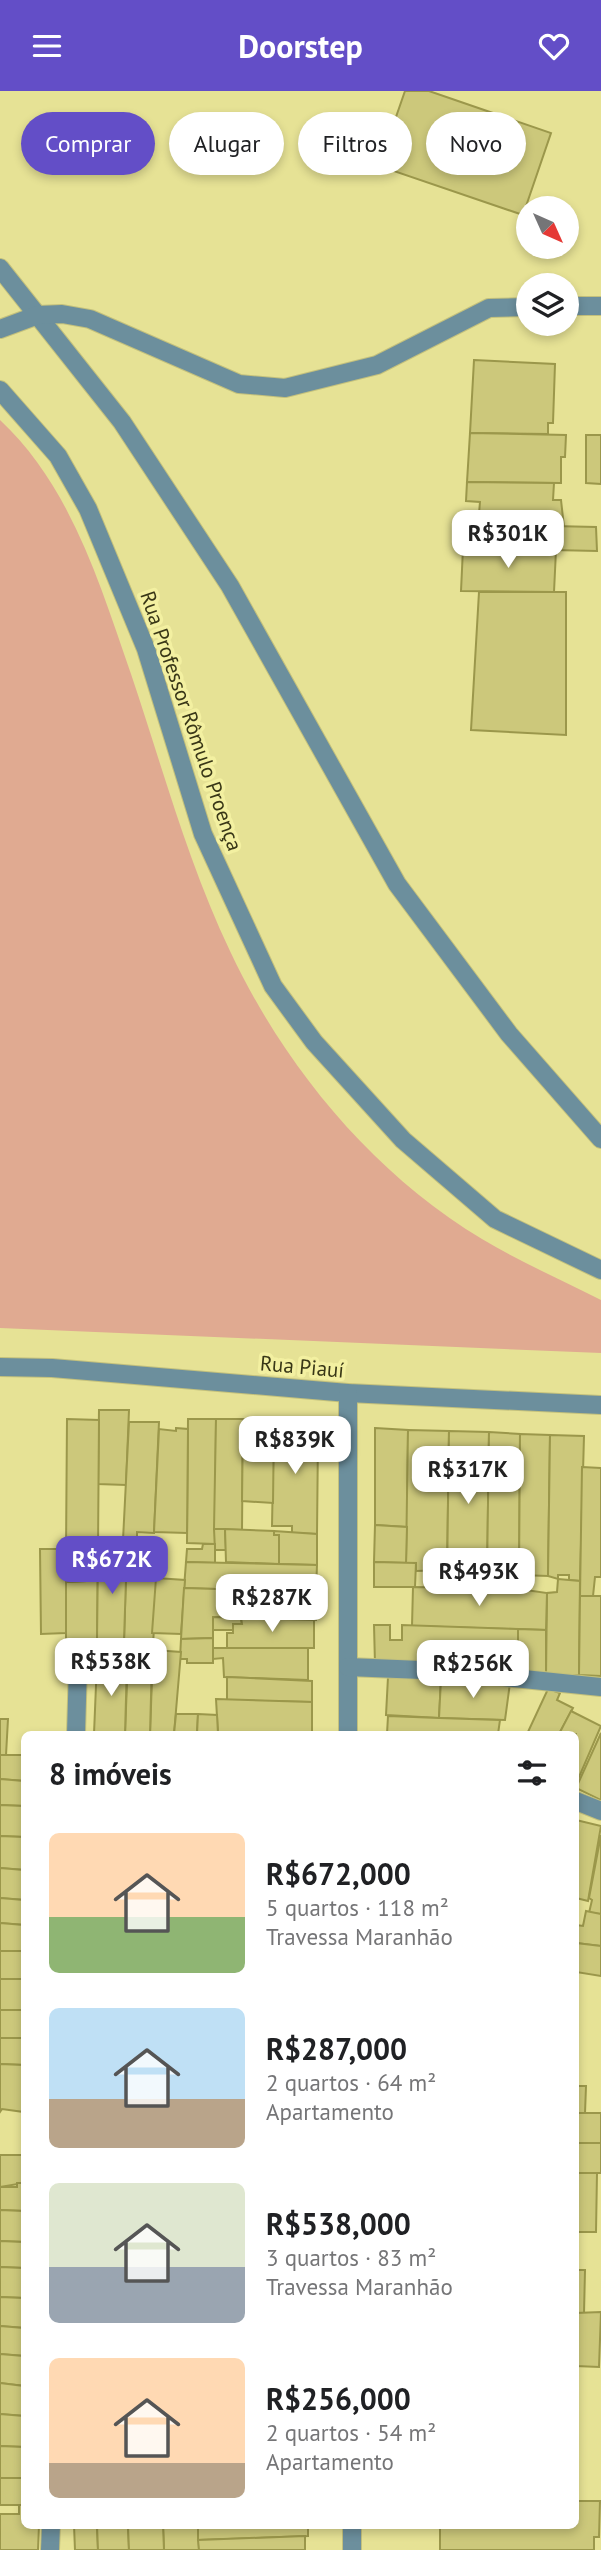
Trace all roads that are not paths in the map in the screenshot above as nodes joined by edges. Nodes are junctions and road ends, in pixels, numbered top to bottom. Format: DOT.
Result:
graph roads {
  1 [pos="0,268"];
  2 [pos="579,306"];
  3 [pos="601,306"];
  4 [pos="516,307"];
  5 [pos="38,315"];
  6 [pos="0,329"];
  7 [pos="0,390"];
  8 [pos="601,1139"];
  9 [pos="601,1270"];
  10 [pos="0,1367"];
  11 [pos="348,1393"];
  12 [pos="601,1405"];
  13 [pos="78,1665"];
  14 [pos="348,1667"];
  15 [pos="601,1687"];
  16 [pos="76,1731"];
  17 [pos="348,1731"];
  18 [pos="579,1802"];
  19 [pos="601,1811"];
  20 [pos="51,2529"];
  21 [pos="352,2529"];
  22 [pos="50,2550"];
  23 [pos="352,2550"];
  1 -- 5 [label="street"];
  2 -- 3 [label="street"];
  4 -- 5 [label="street"];
  5 -- 6 [label="street"];
  5 -- 8 [label="street"];
  7 -- 9 [label="street, Rua Professor Rômulo Proença"];
  10 -- 11 [label="street, Rua Piauí"];
  11 -- 12 [label="street, Rua Piauí"];
  11 -- 14 [label="street"];
  13 -- 16 [label="street"];
  14 -- 15 [label="street"];
  14 -- 17 [label="street"];
  18 -- 19 [label="street"];
  20 -- 22 [label="street"];
  21 -- 23 [label="street"];
}
